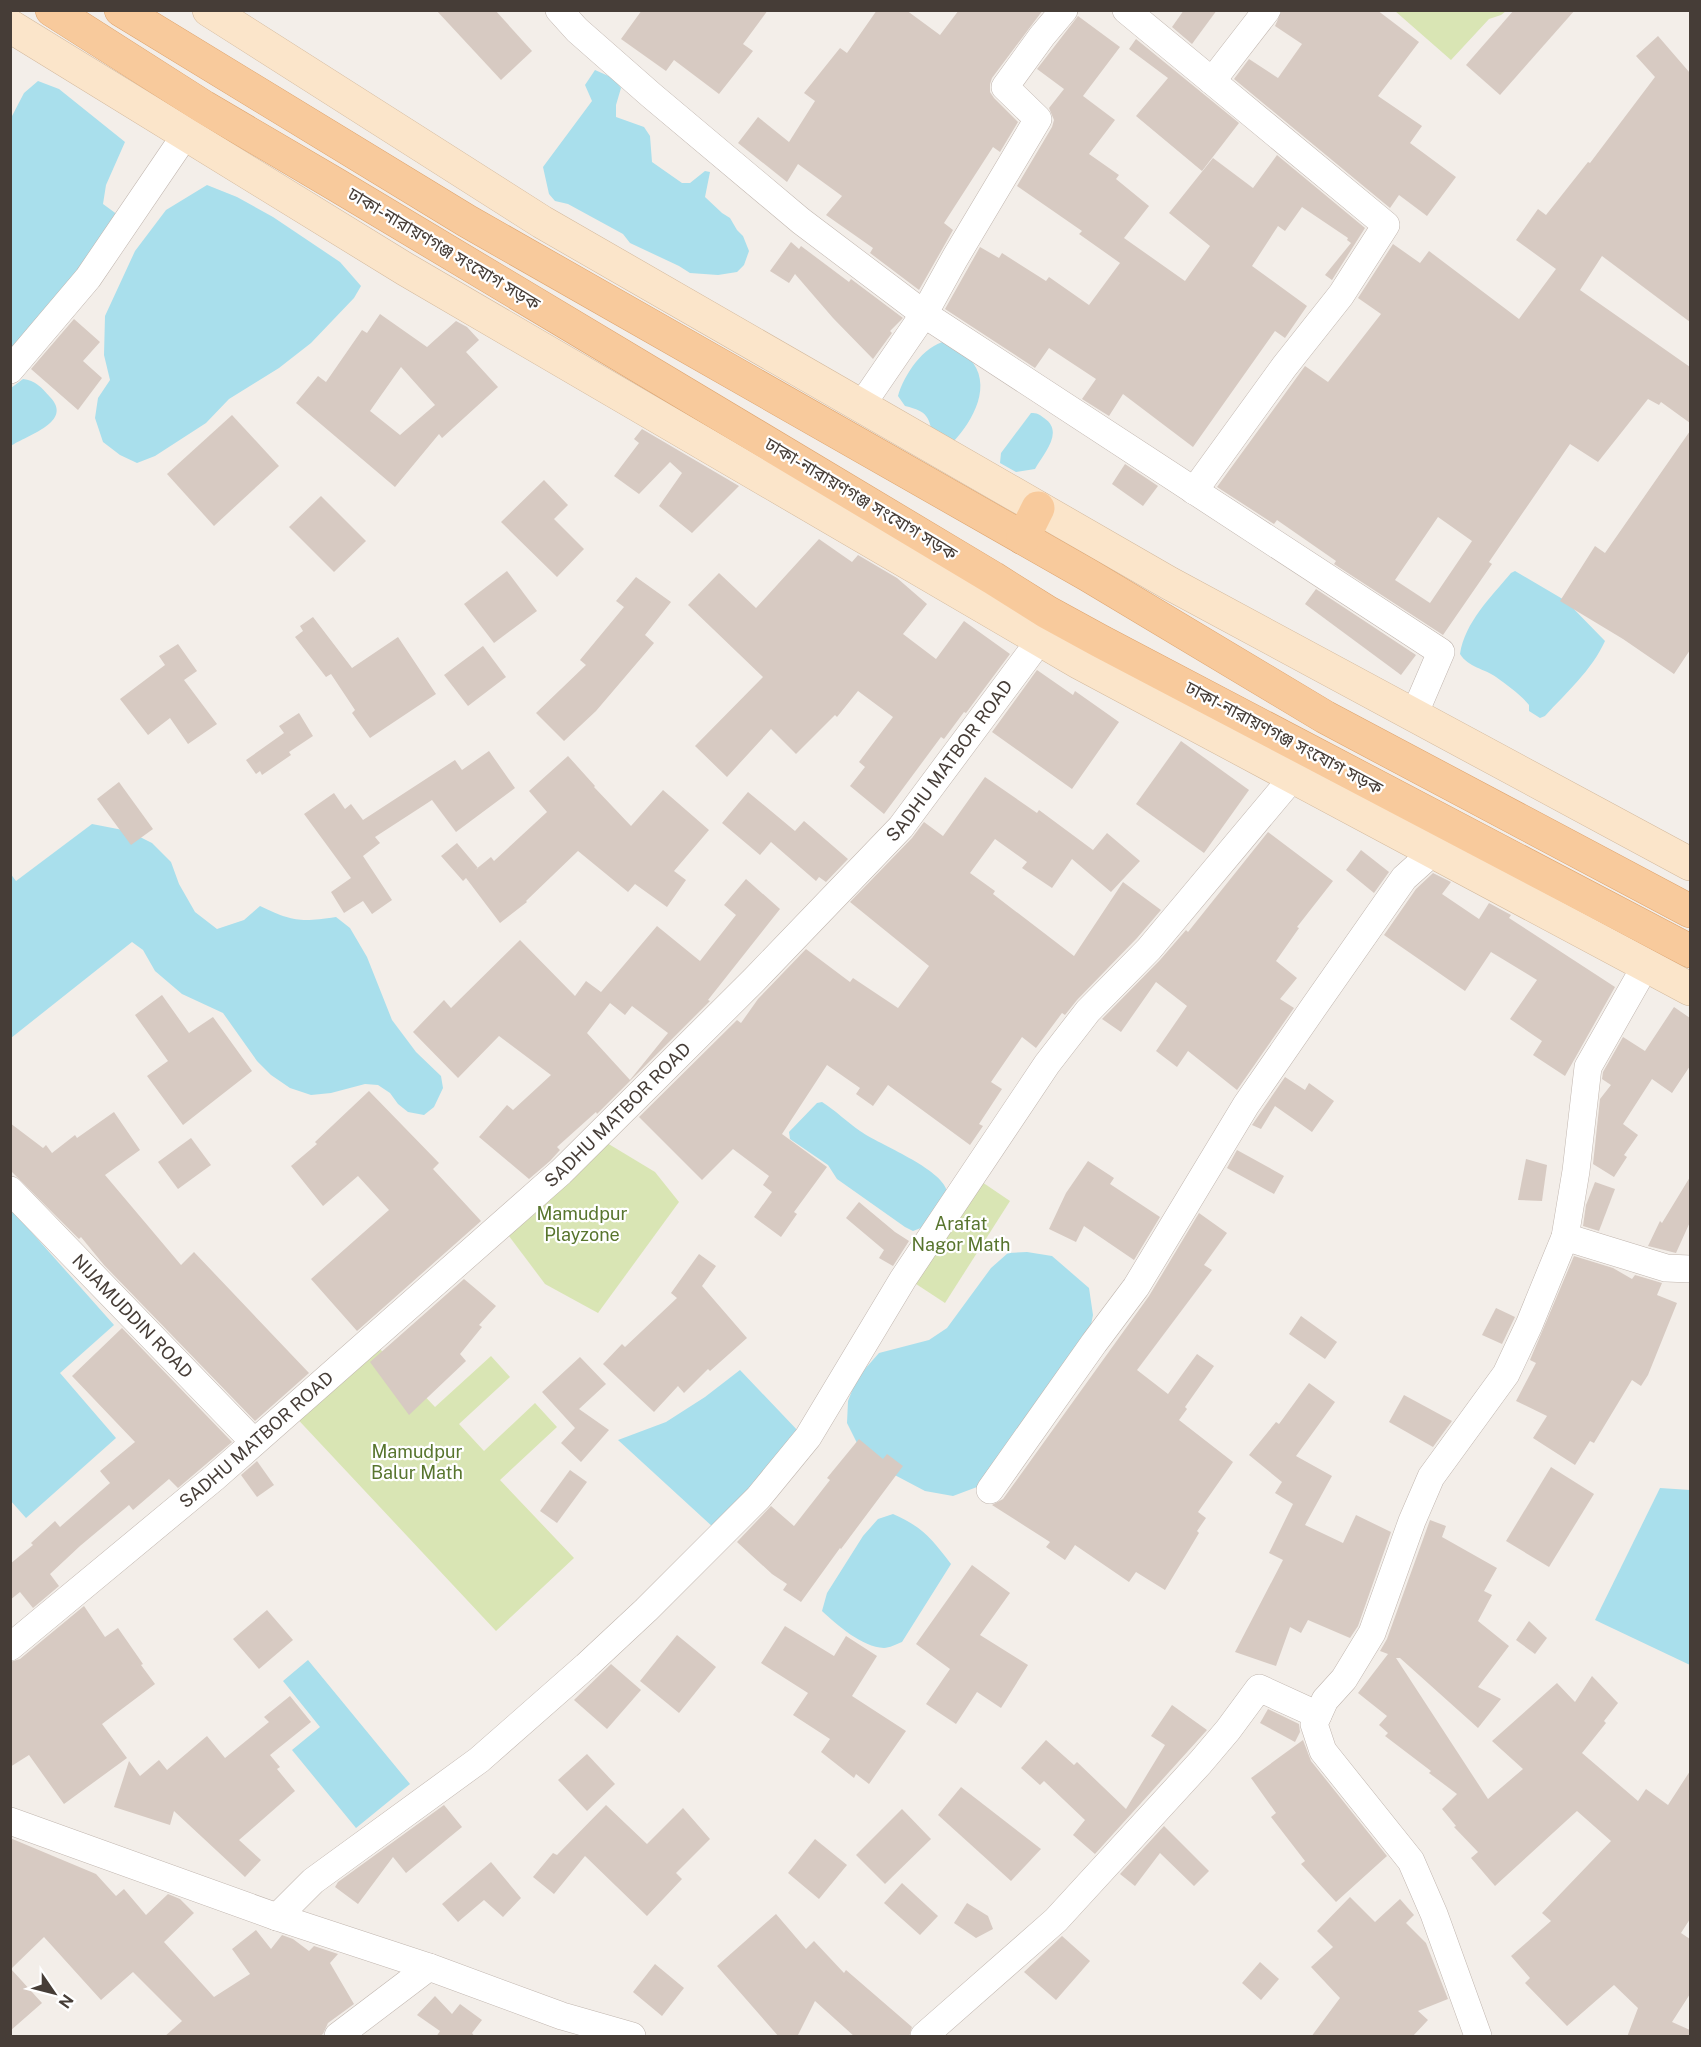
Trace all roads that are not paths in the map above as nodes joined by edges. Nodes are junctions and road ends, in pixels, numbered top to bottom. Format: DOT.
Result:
graph roads {
  1 [pos="52,10"];
  2 [pos="122,10"];
  3 [pos="559,10"];
  4 [pos="1064,10"];
  5 [pos="1126,10"];
  6 [pos="1267,10"];
  7 [pos="215,12"];
  8 [pos="10,26"];
  9 [pos="1212,81"];
  10 [pos="186,134"];
  11 [pos="924,314"];
  12 [pos="10,370"];
  13 [pos="861,406"];
  14 [pos="1194,491"];
  15 [pos="1038,508"];
  16 [pos="1023,538"];
  17 [pos="1047,628"];
  18 [pos="1414,715"];
  19 [pos="1293,777"];
  20 [pos="1433,852"];
  21 [pos="1690,864"];
  22 [pos="1690,911"];
  23 [pos="1690,951"];
  24 [pos="1646,965"];
  25 [pos="1690,989"];
  26 [pos="10,1190"];
  27 [pos="1565,1237"];
  28 [pos="1690,1269"];
  29 [pos="254,1442"];
  30 [pos="990,1490"];
  31 [pos="10,1647"];
  32 [pos="1318,1715"];
  33 [pos="10,1821"];
  34 [pos="277,1917"];
  35 [pos="429,1967"];
  36 [pos="622,2035"];
  37 [pos="338,2037"];
  38 [pos="924,2037"];
  39 [pos="1478,2037"];
  1 -- 17 [label="main road, ঢাকা-নারায়ণগঞ্জ সংযোগ সড়ক"];
  2 -- 16 [label="main road, ঢাকা-নারায়ণগঞ্জ সংযোগ সড়ক"];
  3 -- 11 [label="street"];
  4 -- 11 [label="street"];
  5 -- 9 [label="street"];
  6 -- 9 [label="street"];
  7 -- 13 [label="street"];
  8 -- 10 [label="street"];
  9 -- 14 [label="street"];
  10 -- 12 [label="street"];
  10 -- 17 [label="street"];
  11 -- 13 [label="street"];
  11 -- 14 [label="street"];
  13 -- 15 [label="street"];
  14 -- 18 [label="street"];
  15 -- 16 [label="main road"];
  15 -- 18 [label="street"];
  16 -- 22 [label="main road, ঢাকা-নারায়ণগঞ্জ সংযোগ সড়ক"];
  17 -- 19 [label="street"];
  17 -- 23 [label="main road, ঢাকা-নারায়ণগঞ্জ সংযোগ সড়ক"];
  17 -- 29 [label="street, SADHU MATBOR ROAD"];
  18 -- 21 [label="street"];
  19 -- 20 [label="street"];
  19 -- 34 [label="street"];
  20 -- 24 [label="street"];
  20 -- 30 [label="street"];
  24 -- 25 [label="street"];
  24 -- 27 [label="street"];
  26 -- 29 [label="street, NIJAMUDDIN ROAD"];
  27 -- 28 [label="street"];
  27 -- 32 [label="street"];
  29 -- 31 [label="street, SADHU MATBOR ROAD"];
  32 -- 38 [label="street"];
  32 -- 39 [label="street"];
  33 -- 34 [label="street"];
  34 -- 35 [label="street"];
  35 -- 36 [label="street"];
  35 -- 37 [label="street"];
}
